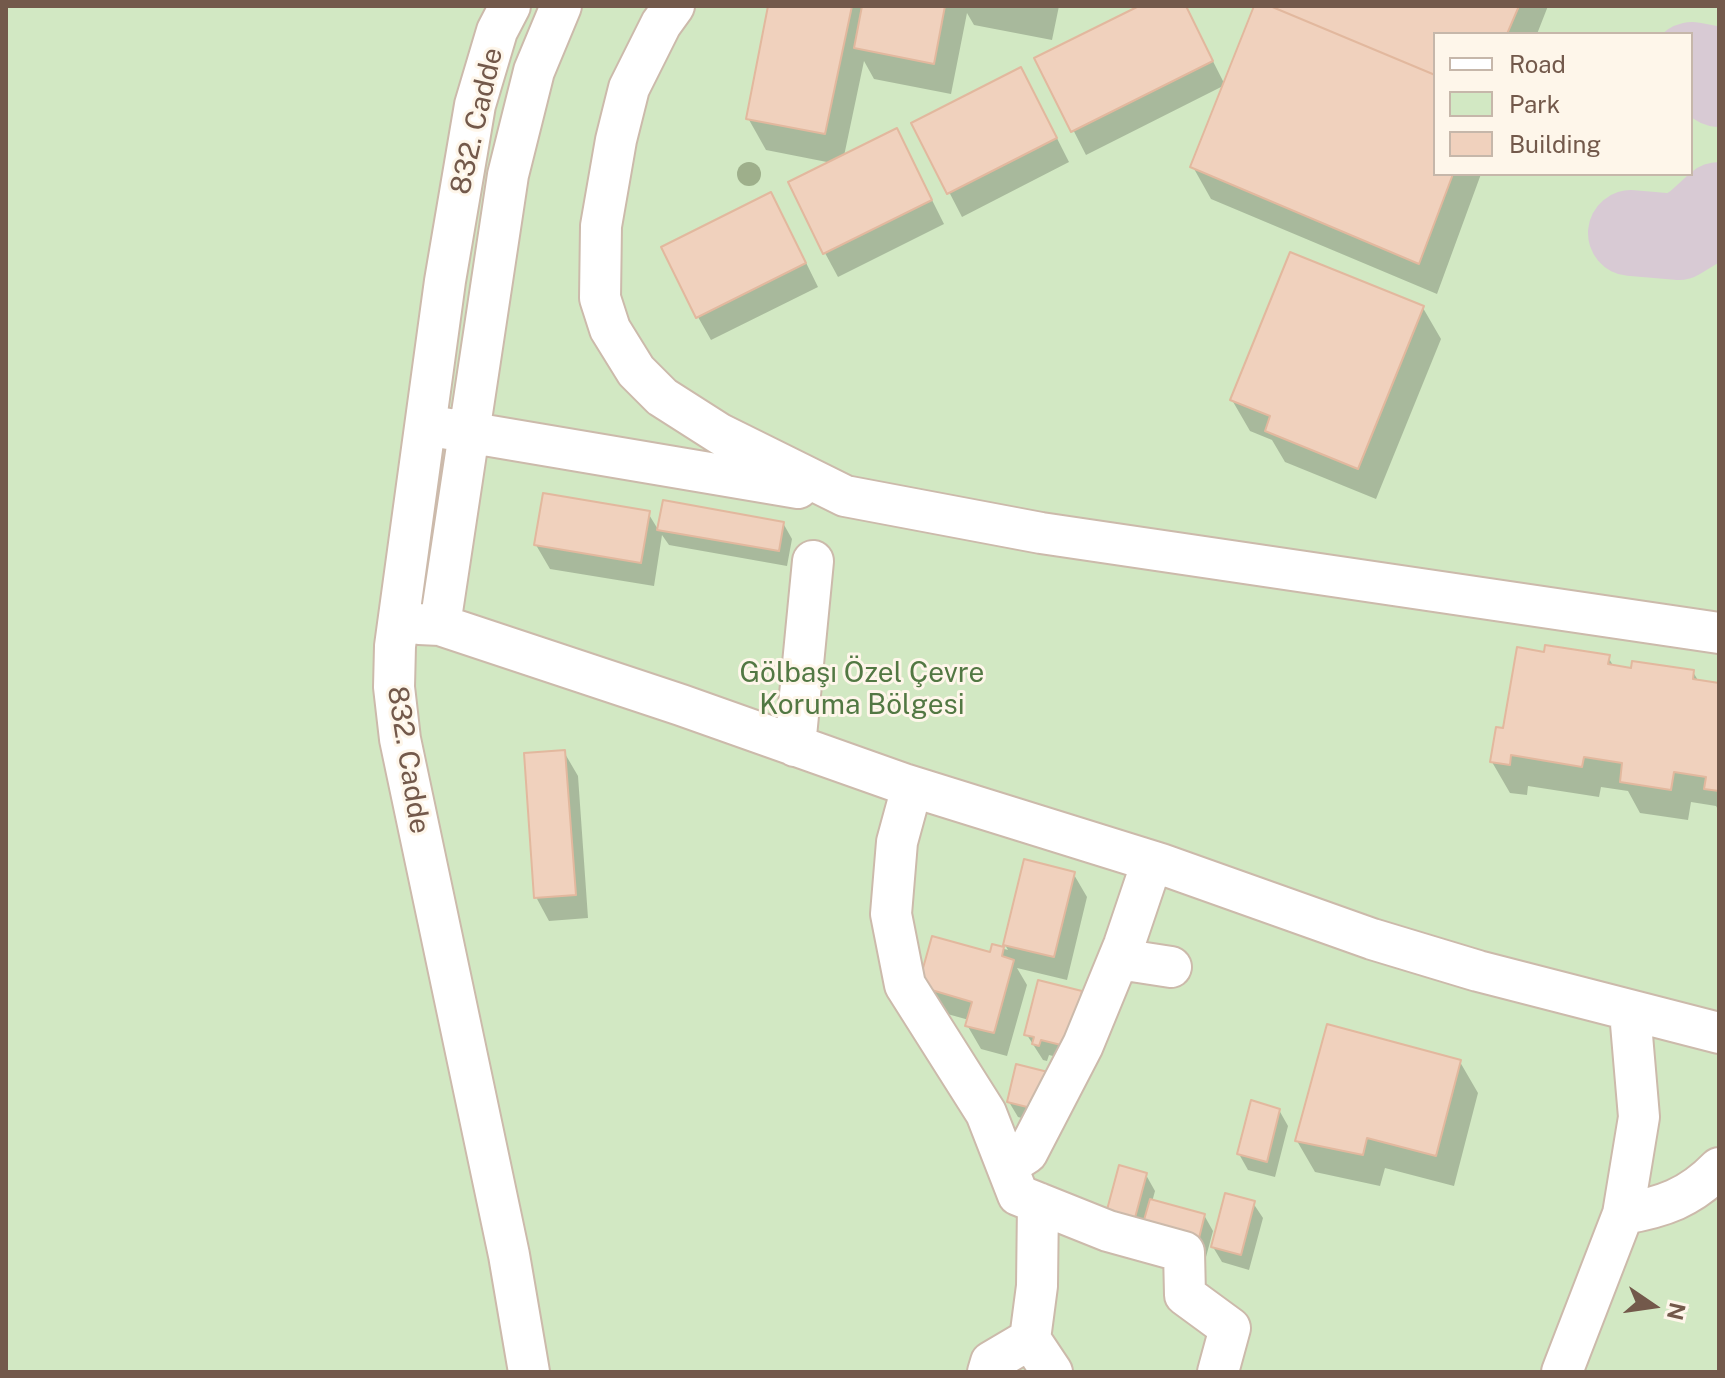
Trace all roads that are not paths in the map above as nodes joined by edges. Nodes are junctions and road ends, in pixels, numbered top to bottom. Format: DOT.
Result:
graph roads {
  1 [pos="510,6"];
  2 [pos="561,6"];
  3 [pos="674,6"];
  4 [pos="423,424"];
  5 [pos="467,432"];
  6 [pos="845,496"];
  7 [pos="813,561"];
  8 [pos="1719,633"];
  9 [pos="795,746"];
  10 [pos="912,787"];
  11 [pos="1152,862"];
  12 [pos="1119,959"];
  13 [pos="1171,967"];
  14 [pos="1630,1012"];
  15 [pos="1719,1033"];
  16 [pos="1007,1166"];
  17 [pos="1719,1168"];
  18 [pos="1038,1203"];
  19 [pos="1623,1214"];
  20 [pos="1030,1339"];
  21 [pos="529,1372"];
  22 [pos="988,1372"];
  23 [pos="1052,1372"];
  24 [pos="1218,1372"];
  25 [pos="1562,1372"];
  1 -- 4 [label="street, 832. Cadde"];
  2 -- 5 [label="street, 832. Cadde"];
  3 -- 6 [label="street"];
  4 -- 5 [label="street"];
  4 -- 21 [label="street, 832. Cadde"];
  5 -- 6 [label="street"];
  5 -- 9 [label="street, 832. Cadde"];
  6 -- 8 [label="street"];
  7 -- 9 [label="street"];
  9 -- 10 [label="street"];
  10 -- 11 [label="street"];
  10 -- 16 [label="street"];
  11 -- 12 [label="street"];
  11 -- 14 [label="street"];
  12 -- 13 [label="street"];
  12 -- 16 [label="street"];
  14 -- 15 [label="street"];
  14 -- 19 [label="street"];
  16 -- 18 [label="street"];
  17 -- 19 [label="street"];
  18 -- 20 [label="street"];
  18 -- 24 [label="street"];
  19 -- 25 [label="street"];
  20 -- 22 [label="street"];
  20 -- 23 [label="street"];
}
